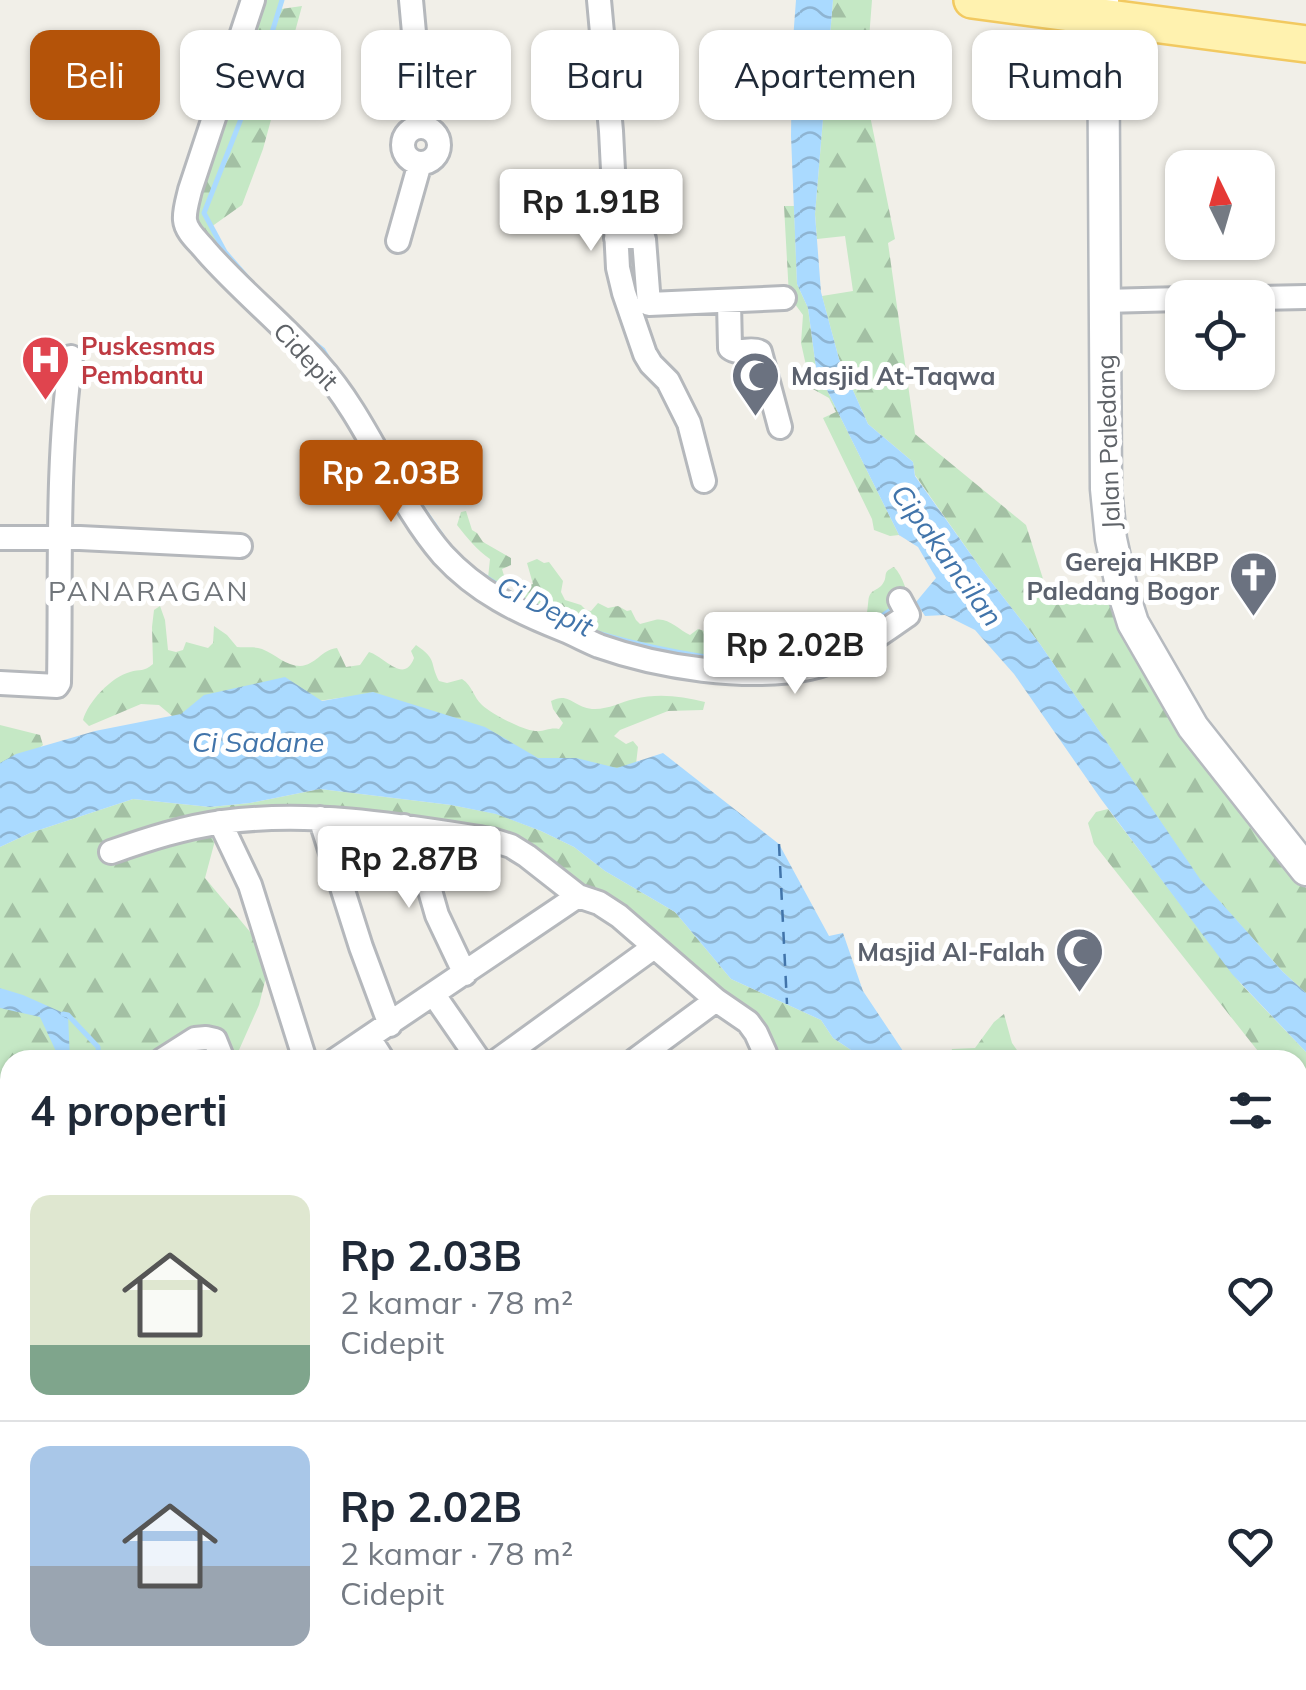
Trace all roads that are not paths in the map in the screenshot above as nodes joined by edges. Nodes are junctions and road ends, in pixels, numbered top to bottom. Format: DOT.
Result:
graph roads {
  1 [pos="253,0"];
  2 [pos="411,0"];
  3 [pos="599,0"];
  4 [pos="972,0"];
  5 [pos="1102,8"];
  6 [pos="1171,10"];
  7 [pos="1306,23"];
  8 [pos="1306,44"];
  9 [pos="616,238"];
  10 [pos="398,241"];
  11 [pos="1306,297"];
  12 [pos="784,298"];
  13 [pos="1275,298"];
  14 [pos="1165,299"];
  15 [pos="1104,301"];
  16 [pos="730,302"];
  17 [pos="71,357"];
  18 [pos="780,427"];
  19 [pos="704,482"];
  20 [pos="0,538"];
  21 [pos="62,539"];
  22 [pos="240,546"];
  23 [pos="903,605"];
  24 [pos="0,683"];
  25 [pos="320,818"];
  26 [pos="220,822"];
  27 [pos="404,826"];
  28 [pos="111,852"];
  29 [pos="1306,870"];
  30 [pos="578,896"];
  31 [pos="654,947"];
  32 [pos="465,974"];
  33 [pos="434,996"];
  34 [pos="716,1000"];
  35 [pos="390,1025"];
  36 [pos="368,1038"];
  37 [pos="178,1050"];
  38 [pos="220,1050"];
  39 [pos="302,1050"];
  40 [pos="350,1050"];
  41 [pos="377,1050"];
  42 [pos="472,1050"];
  43 [pos="512,1050"];
  44 [pos="648,1050"];
  45 [pos="764,1050"];
  1 -- 23 [label="street, Cidepit"];
  2 -- 10 [label="street"];
  3 -- 9 [label="street"];
  4 -- 5 [label="main road"];
  5 -- 6 [label="main road"];
  5 -- 15 [label="street, Jalan Paledang"];
  6 -- 7 [label="main road"];
  6 -- 8 [label="main road"];
  9 -- 16 [label="street"];
  9 -- 19 [label="street"];
  11 -- 13 [label="street"];
  12 -- 16 [label="street"];
  14 -- 15 [label="street"];
  15 -- 29 [label="street, Jalan Paledang"];
  16 -- 18 [label="street"];
  17 -- 21 [label="street"];
  20 -- 21 [label="street"];
  21 -- 22 [label="street"];
  21 -- 24 [label="street"];
  25 -- 26 [label="street"];
  25 -- 27 [label="street"];
  25 -- 35 [label="street"];
  26 -- 28 [label="street"];
  26 -- 39 [label="street"];
  27 -- 30 [label="street"];
  27 -- 32 [label="street"];
  30 -- 31 [label="street"];
  30 -- 32 [label="street"];
  31 -- 34 [label="street"];
  31 -- 43 [label="street"];
  32 -- 33 [label="street"];
  33 -- 35 [label="street"];
  33 -- 42 [label="street"];
  34 -- 44 [label="street"];
  34 -- 45 [label="street"];
  35 -- 36 [label="street"];
  36 -- 40 [label="street"];
  36 -- 41 [label="street"];
  37 -- 38 [label="street"];
}
